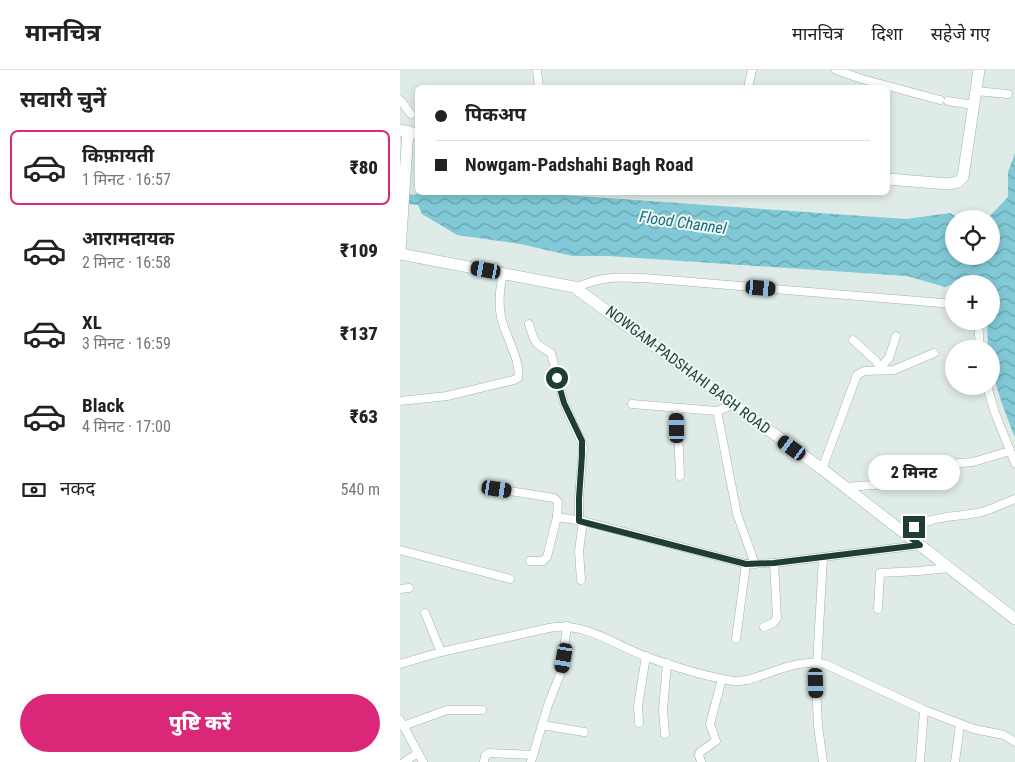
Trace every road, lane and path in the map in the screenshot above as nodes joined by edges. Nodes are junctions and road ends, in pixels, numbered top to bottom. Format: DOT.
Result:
graph roads {
  1 [pos="537,70"];
  2 [pos="752,70"];
  3 [pos="836,70"];
  4 [pos="979,70"];
  5 [pos="539,85"];
  6 [pos="749,85"];
  7 [pos="884,85"];
  8 [pos="890,87"];
  9 [pos="975,91"];
  10 [pos="1008,94"];
  11 [pos="400,100"];
  12 [pos="973,105"];
  13 [pos="411,114"];
  14 [pos="408,135"];
  15 [pos="890,179"];
  16 [pos="400,245"];
  17 [pos="400,250"];
  18 [pos="400,254"];
  19 [pos="502,273"];
  20 [pos="574,287"];
  21 [pos="945,303"];
  22 [pos="529,324"];
  23 [pos="896,336"];
  24 [pos="853,340"];
  25 [pos="934,353"];
  26 [pos="882,369"];
  27 [pos="990,395"];
  28 [pos="400,401"];
  29 [pos="632,404"];
  30 [pos="733,405"];
  31 [pos="677,408"];
  32 [pos="717,411"];
  33 [pos="1010,451"];
  34 [pos="1015,463"];
  35 [pos="894,468"];
  36 [pos="822,470"];
  37 [pos="680,476"];
  38 [pos="944,480"];
  39 [pos="845,487"];
  40 [pos="497,489"];
  41 [pos="1015,499"];
  42 [pos="557,517"];
  43 [pos="581,521"];
  44 [pos="906,534"];
  45 [pos="920,545"];
  46 [pos="400,550"];
  47 [pos="824,557"];
  48 [pos="530,561"];
  49 [pos="774,563"];
  50 [pos="746,564"];
  51 [pos="755,564"];
  52 [pos="949,568"];
  53 [pos="510,579"];
  54 [pos="581,580"];
  55 [pos="409,588"];
  56 [pos="400,589"];
  57 [pos="878,609"];
  58 [pos="425,613"];
  59 [pos="1015,619"];
  60 [pos="567,626"];
  61 [pos="764,627"];
  62 [pos="736,639"];
  63 [pos="442,652"];
  64 [pos="646,656"];
  65 [pos="817,662"];
  66 [pos="667,663"];
  67 [pos="400,664"];
  68 [pos="722,679"];
  69 [pos="482,710"];
  70 [pos="924,710"];
  71 [pos="402,723"];
  72 [pos="639,723"];
  73 [pos="542,724"];
  74 [pos="960,724"];
  75 [pos="584,732"];
  76 [pos="665,734"];
  77 [pos="1015,742"];
  78 [pos="418,753"];
  79 [pos="532,759"];
  80 [pos="404,762"];
  81 [pos="423,762"];
  82 [pos="484,762"];
  83 [pos="701,762"];
  84 [pos="823,762"];
  85 [pos="920,762"];
  86 [pos="955,762"];
  1 -- 5 [label="street"];
  2 -- 6 [label="street"];
  3 -- 7 [label="street"];
  4 -- 9 [label="main road"];
  8 -- 12 [label="street"];
  9 -- 10 [label="street"];
  9 -- 12 [label="main road"];
  11 -- 13 [label="street"];
  12 -- 15 [label="main road"];
  14 -- 16 [label="main road"];
  16 -- 17 [label="main road"];
  18 -- 19 [label="main road"];
  19 -- 20 [label="main road"];
  19 -- 28 [label="street"];
  20 -- 21 [label="street"];
  20 -- 30 [label="main road, NOWGAM-PADSHAHI BAGH ROAD"];
  22 -- 43 [label="street"];
  23 -- 26 [label="street"];
  24 -- 26 [label="street"];
  25 -- 26 [label="street"];
  26 -- 36 [label="street"];
  27 -- 33 [label="street"];
  29 -- 31 [label="street"];
  30 -- 32 [label="street"];
  30 -- 36 [label="main road, NOWGAM-PADSHAHI BAGH ROAD"];
  31 -- 32 [label="street"];
  31 -- 37 [label="street"];
  32 -- 51 [label="street"];
  33 -- 34 [label="street"];
  33 -- 35 [label="street"];
  36 -- 39 [label="main road, NOWGAM-PADSHAHI BAGH ROAD"];
  38 -- 39 [label="street"];
  39 -- 44 [label="main road, NOWGAM-PADSHAHI BAGH ROAD"];
  40 -- 42 [label="street"];
  41 -- 44 [label="street"];
  42 -- 43 [label="street"];
  42 -- 48 [label="street"];
  43 -- 50 [label="street"];
  43 -- 54 [label="street"];
  44 -- 45 [label="main road, NOWGAM-PADSHAHI BAGH ROAD"];
  45 -- 47 [label="street"];
  45 -- 52 [label="main road, NOWGAM-PADSHAHI BAGH ROAD"];
  46 -- 53 [label="street"];
  47 -- 49 [label="street"];
  47 -- 65 [label="street"];
  49 -- 51 [label="street"];
  49 -- 61 [label="street"];
  50 -- 51 [label="street"];
  50 -- 62 [label="street"];
  52 -- 57 [label="street"];
  52 -- 59 [label="main road, NOWGAM-PADSHAHI BAGH ROAD"];
  55 -- 56 [label="street"];
  58 -- 63 [label="street"];
  60 -- 63 [label="street"];
  60 -- 64 [label="street"];
  60 -- 73 [label="street"];
  63 -- 67 [label="street"];
  64 -- 66 [label="street"];
  64 -- 72 [label="street"];
  65 -- 68 [label="street"];
  65 -- 70 [label="street"];
  65 -- 84 [label="street"];
  66 -- 68 [label="street"];
  66 -- 76 [label="street"];
  68 -- 83 [label="street"];
  69 -- 71 [label="street"];
  70 -- 74 [label="street"];
  70 -- 85 [label="street"];
  71 -- 78 [label="street"];
  73 -- 75 [label="street"];
  73 -- 79 [label="street"];
  74 -- 77 [label="street"];
  74 -- 86 [label="street"];
  78 -- 80 [label="street"];
  78 -- 81 [label="street"];
  79 -- 82 [label="street"];
}
